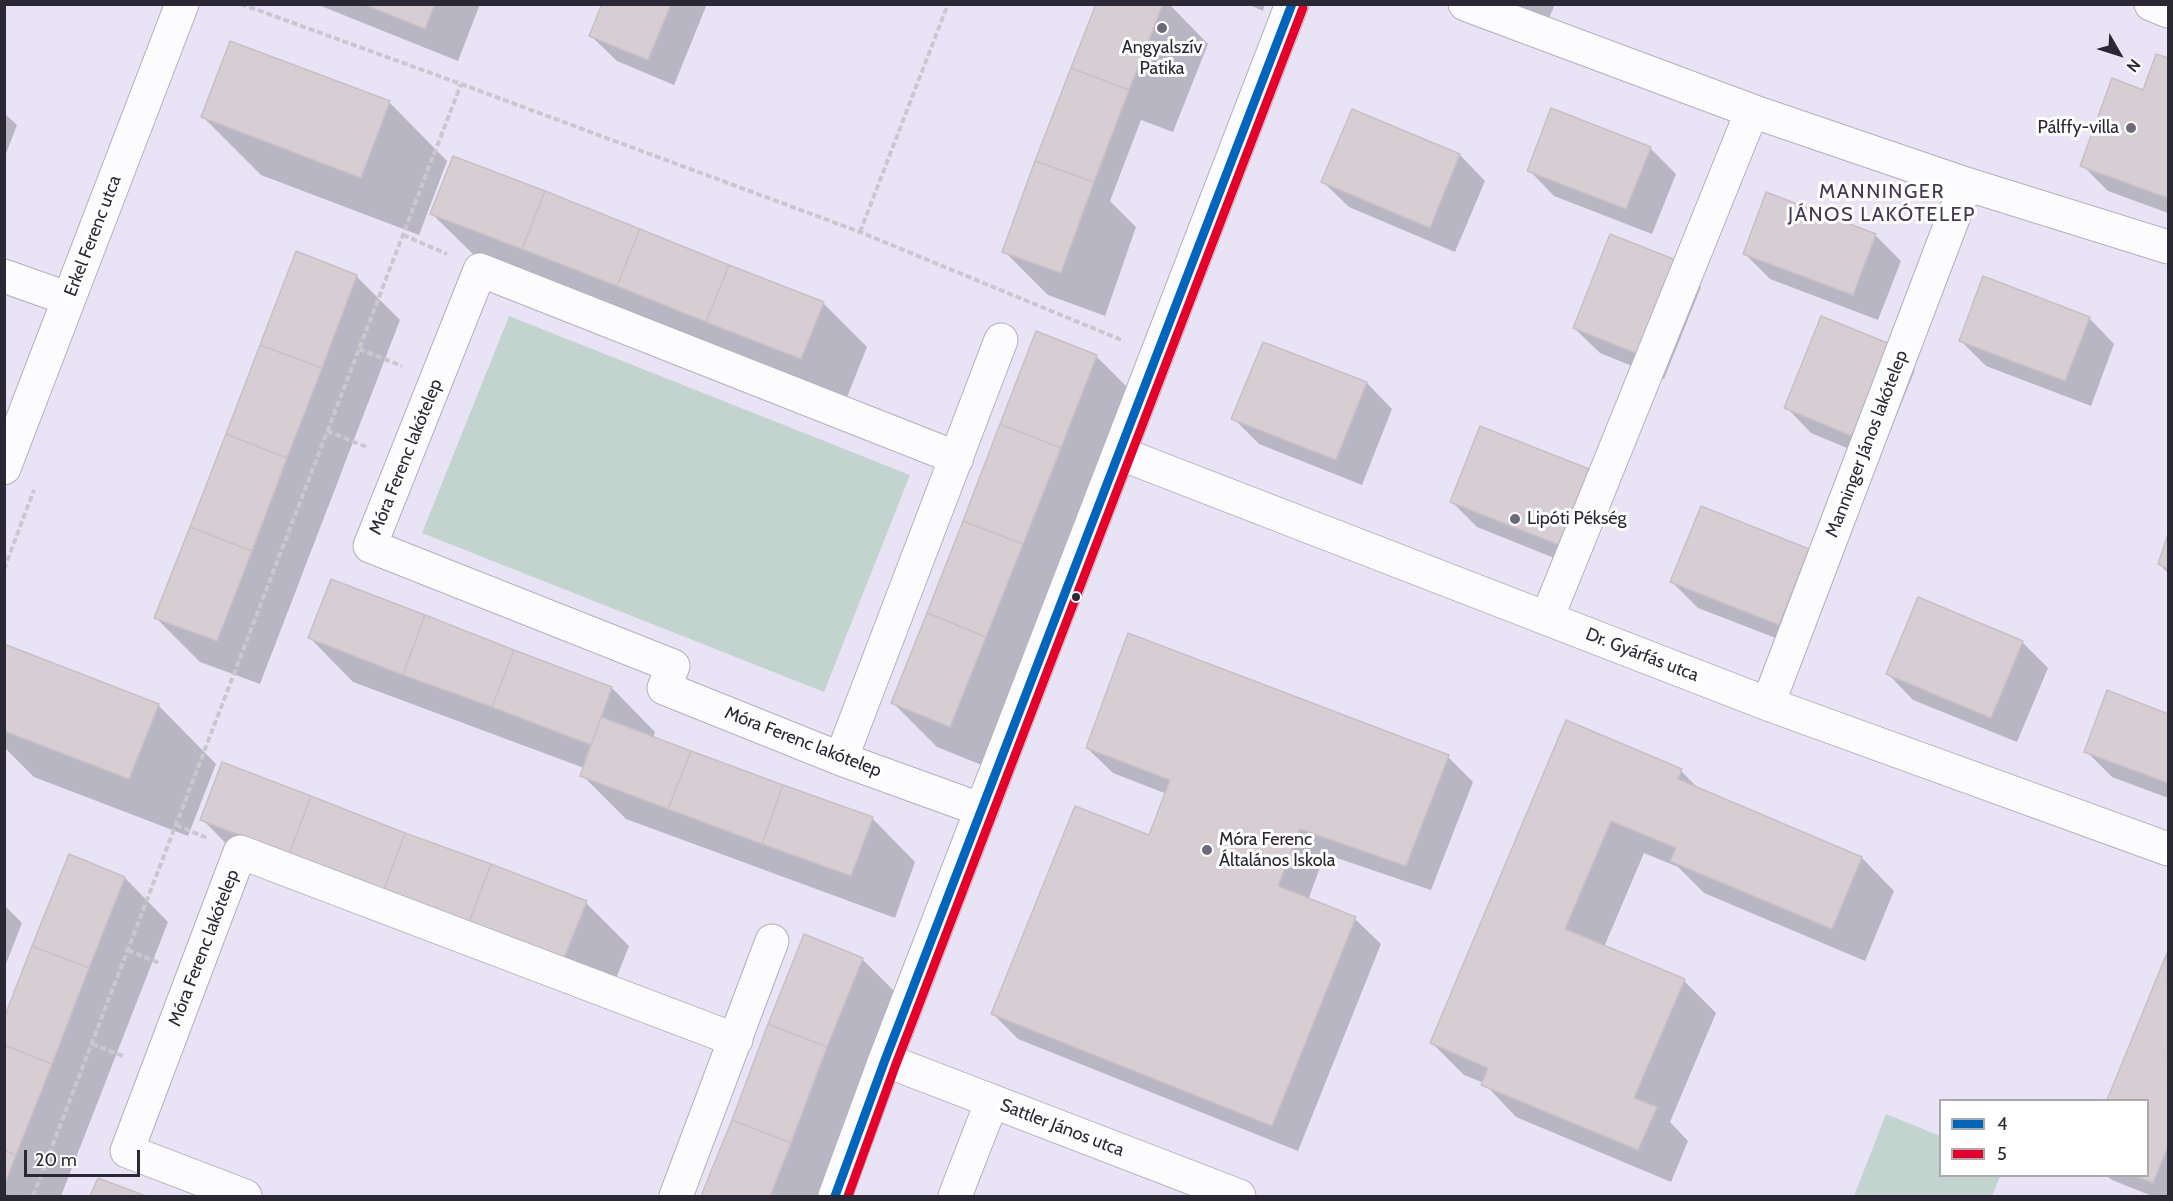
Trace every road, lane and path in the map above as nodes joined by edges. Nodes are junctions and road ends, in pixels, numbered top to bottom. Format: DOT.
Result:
graph roads {
  1 [pos="182,4"];
  2 [pos="241,4"];
  3 [pos="948,4"];
  4 [pos="1292,4"];
  5 [pos="1465,4"];
  6 [pos="2151,4"];
  7 [pos="2169,11"];
  8 [pos="461,84"];
  9 [pos="1752,111"];
  10 [pos="1966,184"];
  11 [pos="860,232"];
  12 [pos="403,235"];
  13 [pos="2169,247"];
  14 [pos="480,270"];
  15 [pos="4,276"];
  16 [pos="69,299"];
  17 [pos="1001,340"];
  18 [pos="359,349"];
  19 [pos="1158,355"];
  20 [pos="436,380"];
  21 [pos="327,431"];
  22 [pos="1119,453"];
  23 [pos="957,458"];
  24 [pos="404,462"];
  25 [pos="4,468"];
  26 [pos="1547,618"];
  27 [pos="1768,704"];
  28 [pos="842,759"];
  29 [pos="982,810"];
  30 [pos="2169,849"];
  31 [pos="772,941"];
  32 [pos="736,1040"];
  33 [pos="885,1060"];
  34 [pos="992,1101"];
  35 [pos="33,1197"];
  36 [pos="245,1197"];
  37 [pos="676,1197"];
  38 [pos="835,1197"];
  39 [pos="955,1197"];
  40 [pos="1239,1197"];
  1 -- 16 [label="street, Erkel Ferenc utca"];
  2 -- 8 [label="path"];
  3 -- 11 [label="path"];
  4 -- 19 [label="street"];
  5 -- 9 [label="street"];
  6 -- 7 [label="street"];
  8 -- 11 [label="path"];
  8 -- 12 [label="path"];
  9 -- 10 [label="street"];
  9 -- 26 [label="street"];
  10 -- 13 [label="street"];
  10 -- 27 [label="street, Manninger János lakótelep"];
  11 -- 19 [label="path"];
  12 -- 14 [label="path"];
  12 -- 18 [label="path"];
  14 -- 20 [label="street, Móra Ferenc lakótelep"];
  14 -- 23 [label="street"];
  15 -- 16 [label="street"];
  16 -- 25 [label="street, Erkel Ferenc utca"];
  17 -- 23 [label="street"];
  18 -- 20 [label="path"];
  18 -- 21 [label="path"];
  19 -- 22 [label="street"];
  20 -- 24 [label="street, Móra Ferenc lakótelep"];
  21 -- 24 [label="path"];
  21 -- 35 [label="path"];
  22 -- 26 [label="street, Dr. Gyárfás utca"];
  22 -- 29 [label="street"];
  23 -- 28 [label="street"];
  24 -- 28 [label="street, Móra Ferenc lakótelep"];
  26 -- 27 [label="street, Dr. Gyárfás utca"];
  27 -- 30 [label="street, Dr. Gyárfás utca"];
  28 -- 29 [label="street, Móra Ferenc lakótelep"];
  29 -- 33 [label="street"];
  31 -- 32 [label="street"];
  32 -- 36 [label="street, Móra Ferenc lakótelep"];
  32 -- 37 [label="street"];
  33 -- 34 [label="street, Sattler János utca"];
  33 -- 38 [label="street"];
  34 -- 39 [label="street"];
  34 -- 40 [label="street, Sattler János utca"];
}
